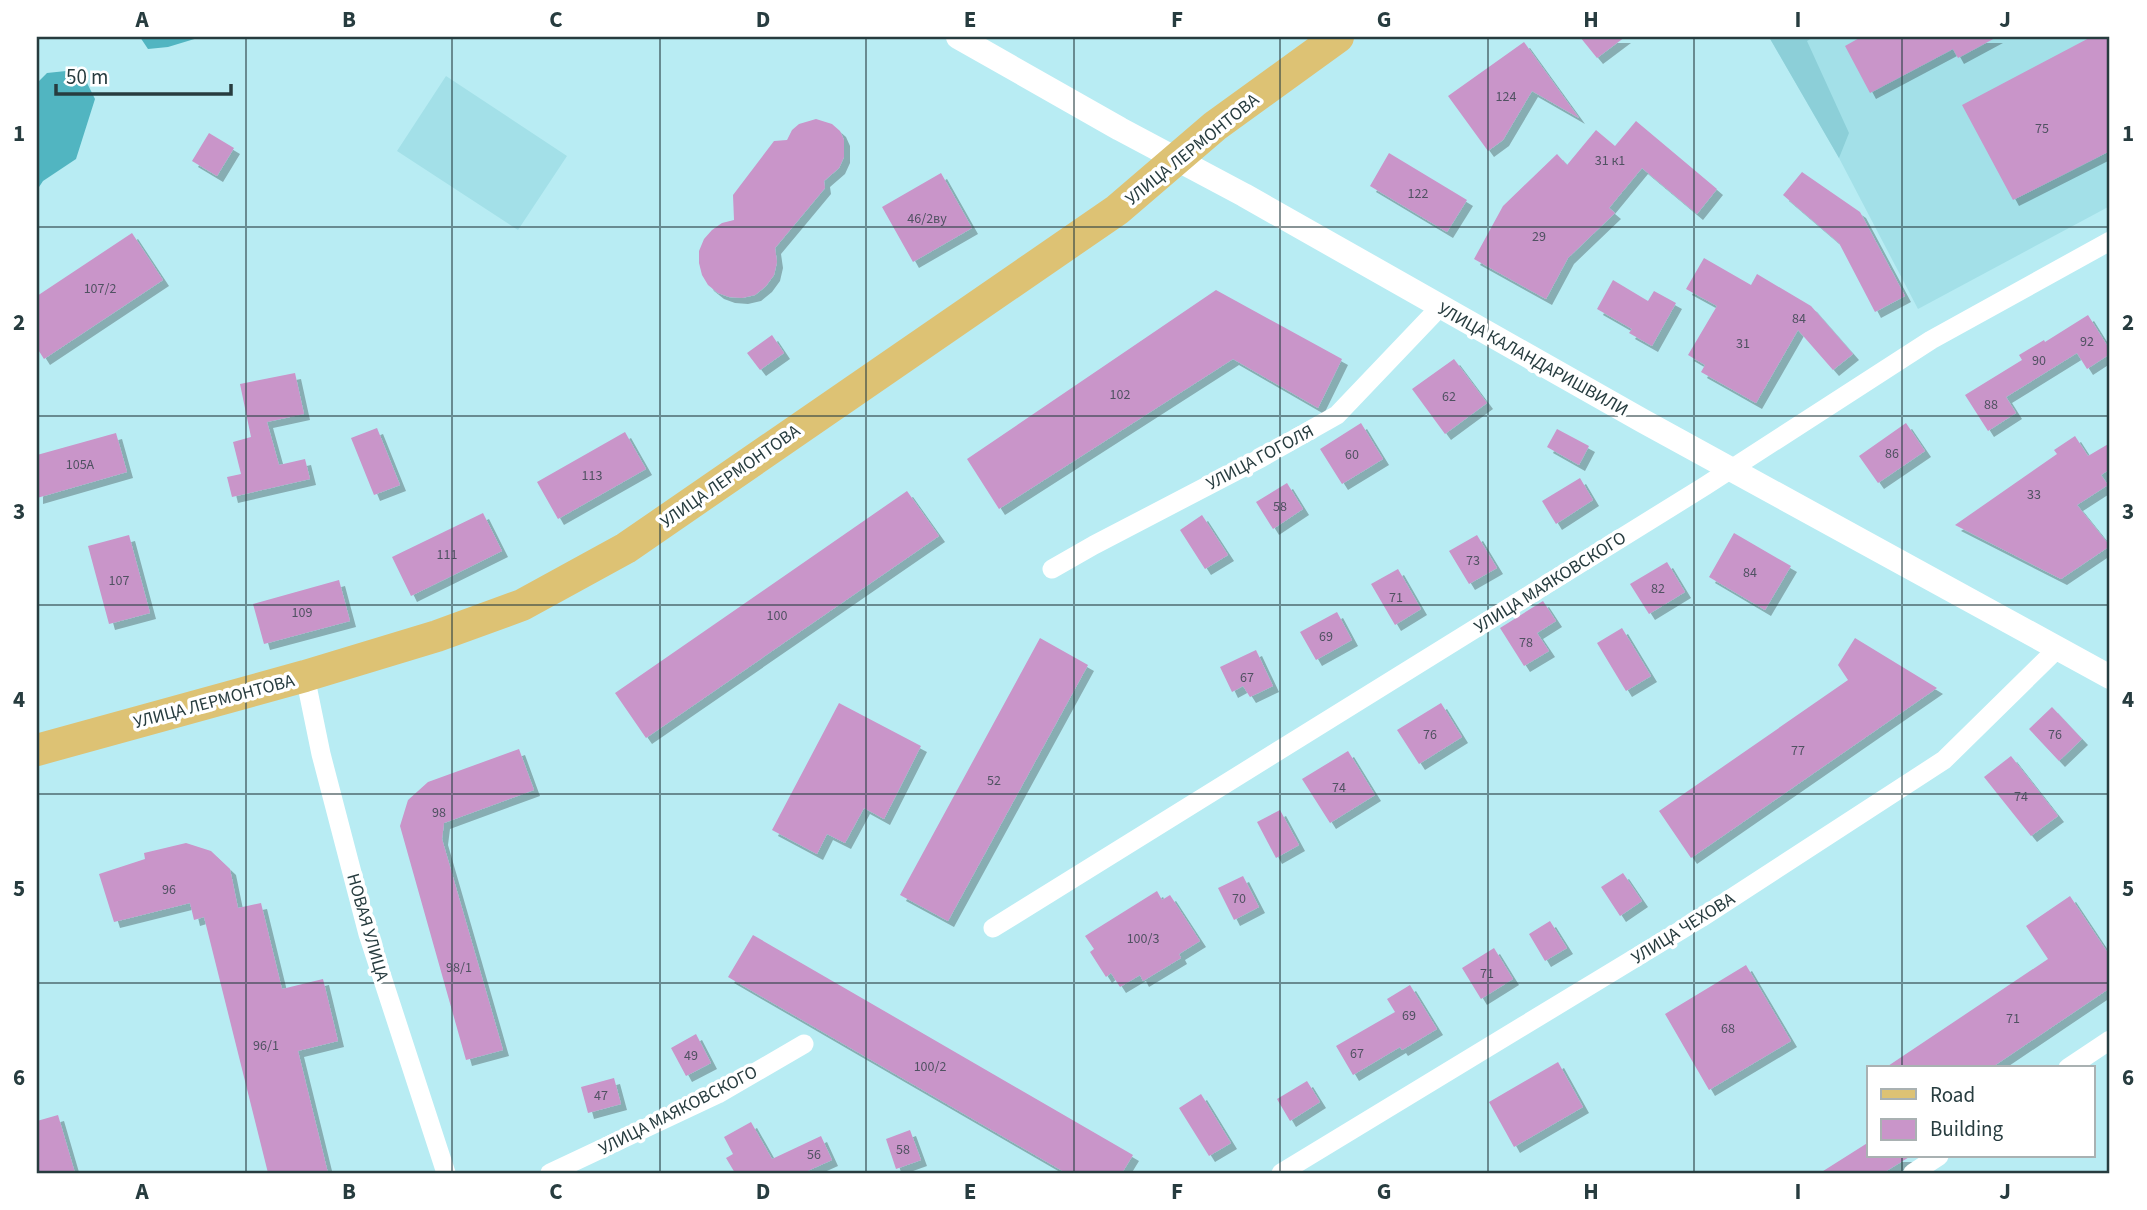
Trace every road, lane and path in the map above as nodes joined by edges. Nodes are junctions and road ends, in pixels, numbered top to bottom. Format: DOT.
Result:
graph roads {
  1 [pos="958,37"];
  2 [pos="1338,37"];
  3 [pos="1177,158"];
  4 [pos="2110,241"];
  5 [pos="1440,307"];
  6 [pos="1731,470"];
  7 [pos="1052,569"];
  8 [pos="2058,648"];
  9 [pos="305,676"];
  10 [pos="2110,677"];
  11 [pos="37,750"];
  12 [pos="993,928"];
  13 [pos="2110,1040"];
  14 [pos="804,1044"];
  15 [pos="2071,1066"];
  16 [pos="1936,1158"];
  17 [pos="446,1173"];
  18 [pos="550,1173"];
  19 [pos="1281,1173"];
  20 [pos="1913,1173"];
  1 -- 3 [label="street, УЛИЦА КАЛАНДАРИШВИЛИ"];
  2 -- 3 [label="main road, УЛИЦА ЛЕРМОНТОВА"];
  3 -- 5 [label="street, УЛИЦА КАЛАНДАРИШВИЛИ"];
  3 -- 9 [label="main road, УЛИЦА ЛЕРМОНТОВА"];
  4 -- 6 [label="street, УЛИЦА МАЯКОВСКОГО"];
  5 -- 6 [label="street, УЛИЦА КАЛАНДАРИШВИЛИ"];
  5 -- 7 [label="street, УЛИЦА ГОГОЛЯ"];
  6 -- 8 [label="street, УЛИЦА КАЛАНДАРИШВИЛИ"];
  6 -- 12 [label="street, УЛИЦА МАЯКОВСКОГО"];
  8 -- 10 [label="street, УЛИЦА КАЛАНДАРИШВИЛИ"];
  8 -- 19 [label="street, УЛИЦА ЧЕХОВА"];
  9 -- 11 [label="main road, УЛИЦА ЛЕРМОНТОВА"];
  9 -- 17 [label="street, НОВАЯ УЛИЦА"];
  13 -- 15 [label="street"];
  14 -- 18 [label="street, УЛИЦА МАЯКОВСКОГО"];
  16 -- 20 [label="street"];
}
